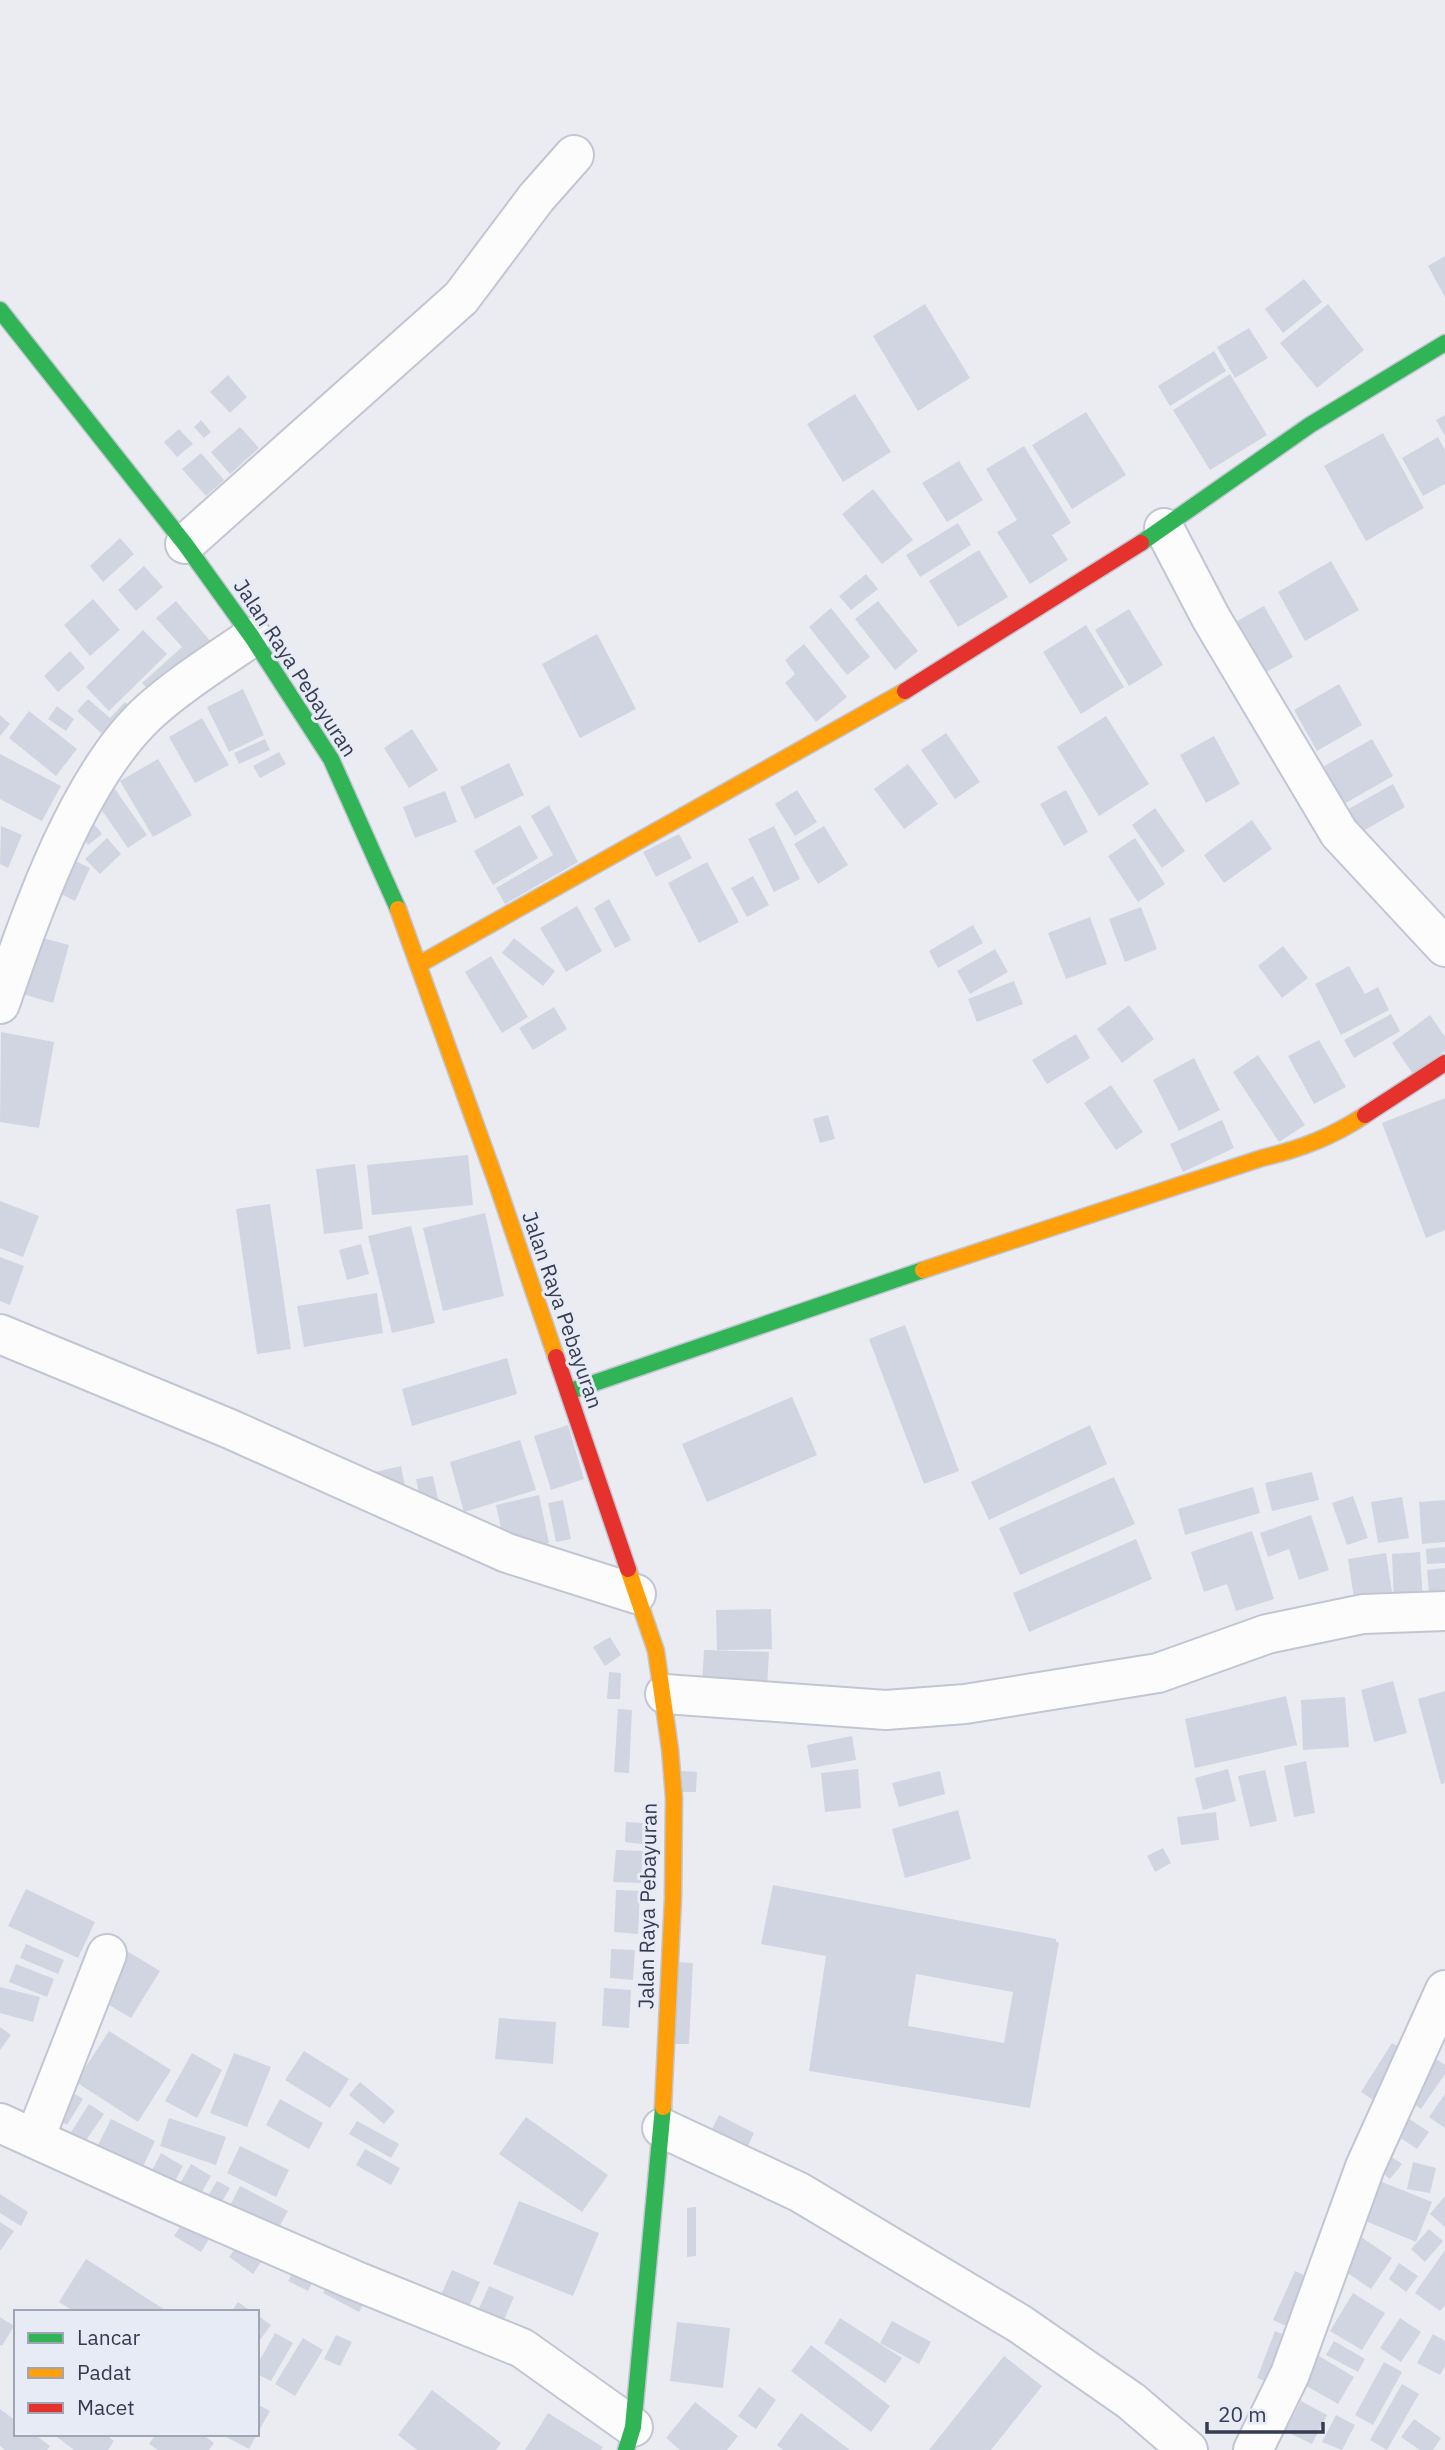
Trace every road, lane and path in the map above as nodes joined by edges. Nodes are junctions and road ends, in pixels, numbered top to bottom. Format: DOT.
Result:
graph roads {
  1 [pos="574,155"];
  2 [pos="0,310"];
  3 [pos="1445,343"];
  4 [pos="1164,528"];
  5 [pos="185,544"];
  6 [pos="252,637"];
  7 [pos="1445,947"];
  8 [pos="418,965"];
  9 [pos="0,1004"];
  10 [pos="1445,1063"];
  11 [pos="0,1334"];
  12 [pos="568,1392"];
  13 [pos="636,1594"];
  14 [pos="1445,1611"];
  15 [pos="665,1694"];
  16 [pos="107,1954"];
  17 [pos="1445,1990"];
  18 [pos="0,2123"];
  19 [pos="662,2128"];
  20 [pos="35,2138"];
  21 [pos="630,2439"];
  22 [pos="1188,2450"];
  23 [pos="1253,2450"];
  1 -- 5 [label="street"];
  2 -- 5 [label="main road, Jalan Raya Pebayuran"];
  3 -- 4 [label="main road"];
  4 -- 7 [label="street"];
  4 -- 8 [label="main road"];
  5 -- 6 [label="main road, Jalan Raya Pebayuran"];
  6 -- 8 [label="main road, Jalan Raya Pebayuran"];
  6 -- 9 [label="street"];
  8 -- 12 [label="main road, Jalan Raya Pebayuran"];
  10 -- 12 [label="main road"];
  11 -- 13 [label="street"];
  12 -- 13 [label="main road, Jalan Raya Pebayuran"];
  13 -- 15 [label="main road, Jalan Raya Pebayuran"];
  14 -- 15 [label="street"];
  15 -- 19 [label="main road, Jalan Raya Pebayuran"];
  16 -- 20 [label="street"];
  17 -- 23 [label="street"];
  18 -- 20 [label="street"];
  19 -- 21 [label="main road, Jalan Raya Pebayuran"];
  19 -- 22 [label="street"];
  20 -- 21 [label="street"];
}
